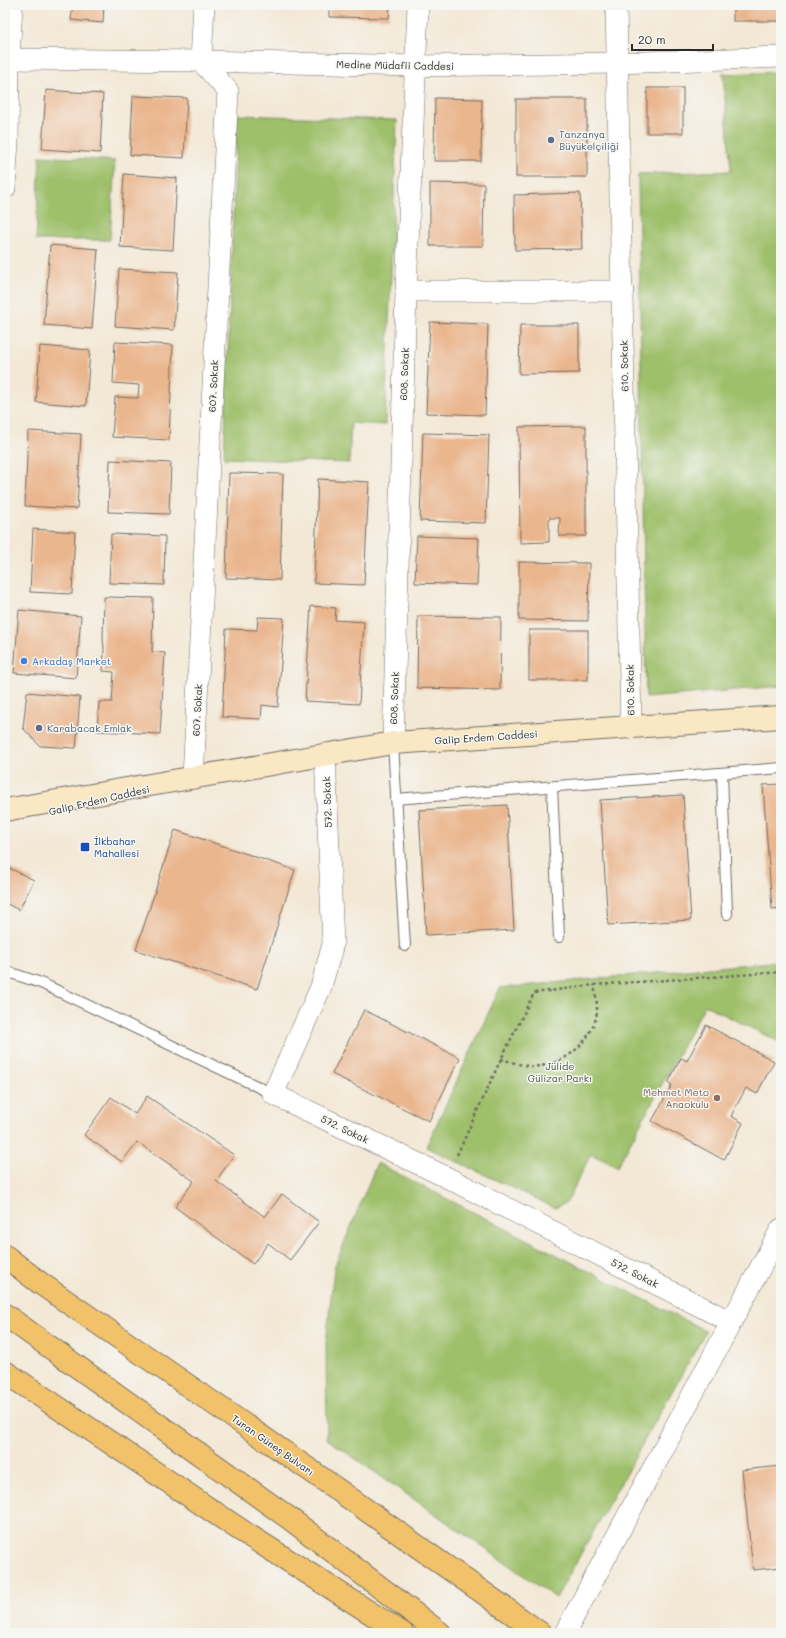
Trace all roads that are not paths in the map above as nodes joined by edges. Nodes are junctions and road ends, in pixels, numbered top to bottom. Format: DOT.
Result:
graph roads {
  1 [pos="12,5"];
  2 [pos="204,5"];
  3 [pos="418,5"];
  4 [pos="616,5"];
  5 [pos="781,57"];
  6 [pos="8,59"];
  7 [pos="201,60"];
  8 [pos="617,63"];
  9 [pos="415,66"];
  10 [pos="7,141"];
  11 [pos="5,188"];
  12 [pos="406,291"];
  13 [pos="623,291"];
  14 [pos="781,717"];
  15 [pos="631,727"];
  16 [pos="392,743"];
  17 [pos="325,754"];
  18 [pos="781,768"];
  19 [pos="722,773"];
  20 [pos="193,778"];
  21 [pos="552,787"];
  22 [pos="396,799"];
  23 [pos="5,810"];
  24 [pos="5,824"];
  25 [pos="727,914"];
  26 [pos="559,936"];
  27 [pos="405,946"];
  28 [pos="5,971"];
  29 [pos="273,1094"];
  30 [pos="781,1229"];
  31 [pos="5,1256"];
  32 [pos="5,1315"];
  33 [pos="731,1322"];
  34 [pos="5,1372"];
  35 [pos="402,1633"];
  36 [pos="440,1633"];
  37 [pos="540,1633"];
  38 [pos="565,1633"];
  1 -- 6 [label="street"];
  2 -- 7 [label="street"];
  3 -- 9 [label="street, 608. Sokak"];
  4 -- 8 [label="street, 610. Sokak"];
  5 -- 8 [label="street, Medine Müdafii Caddesi"];
  6 -- 7 [label="street, Medine Müdafii Caddesi"];
  6 -- 10 [label="street"];
  7 -- 9 [label="street, Medine Müdafii Caddesi"];
  7 -- 20 [label="street, 607. Sokak"];
  8 -- 9 [label="street, Medine Müdafii Caddesi"];
  8 -- 13 [label="street, 610. Sokak"];
  9 -- 12 [label="street, 608. Sokak"];
  10 -- 11 [label="street"];
  12 -- 13 [label="street"];
  12 -- 16 [label="street, 608. Sokak"];
  13 -- 15 [label="street, 610. Sokak"];
  14 -- 15 [label="main road, Galip Erdem Caddesi"];
  15 -- 16 [label="main road, Galip Erdem Caddesi"];
  16 -- 17 [label="main road, Galip Erdem Caddesi"];
  16 -- 22 [label="lane"];
  17 -- 20 [label="main road, Galip Erdem Caddesi"];
  17 -- 29 [label="street, 572. Sokak"];
  18 -- 19 [label="lane"];
  19 -- 21 [label="lane"];
  19 -- 25 [label="lane"];
  20 -- 23 [label="main road, Galip Erdem Caddesi"];
  20 -- 24 [label="main road, Galip Erdem Caddesi"];
  21 -- 22 [label="lane"];
  21 -- 26 [label="lane"];
  22 -- 27 [label="lane"];
  28 -- 29 [label="lane"];
  29 -- 33 [label="street, 572. Sokak"];
  30 -- 33 [label="street"];
  31 -- 37 [label="main road, Turan Güneş Bulvarı"];
  32 -- 36 [label="main road"];
  33 -- 38 [label="street"];
  34 -- 35 [label="main road"];
}
